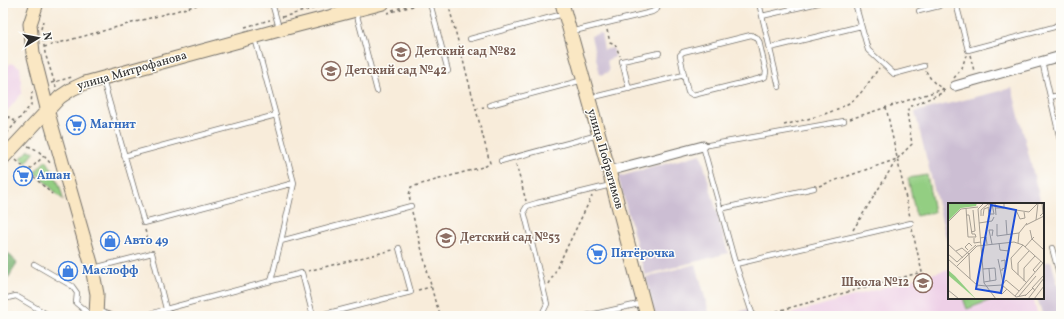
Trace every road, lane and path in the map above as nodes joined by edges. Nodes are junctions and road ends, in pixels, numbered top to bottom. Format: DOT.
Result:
graph roads {
  1 [pos="37,3"];
  2 [pos="204,3"];
  3 [pos="272,3"];
  4 [pos="417,3"];
  5 [pos="430,3"];
  6 [pos="448,3"];
  7 [pos="658,3"];
  8 [pos="758,3"];
  9 [pos="818,3"];
  10 [pos="855,3"];
  11 [pos="938,3"];
  12 [pos="958,3"];
  13 [pos="382,8"];
  14 [pos="563,8"];
  15 [pos="355,10"];
  16 [pos="919,11"];
  17 [pos="762,16"];
  18 [pos="43,18"];
  19 [pos="1061,22"];
  20 [pos="605,24"];
  21 [pos="861,26"];
  22 [pos="41,30"];
  23 [pos="280,30"];
  24 [pos="570,32"];
  25 [pos="42,36"];
  26 [pos="255,37"];
  27 [pos="470,39"];
  28 [pos="44,47"];
  29 [pos="770,48"];
  30 [pos="968,50"];
  31 [pos="659,53"];
  32 [pos="1061,56"];
  33 [pos="622,61"];
  34 [pos="1042,61"];
  35 [pos="882,63"];
  36 [pos="924,66"];
  37 [pos="448,71"];
  38 [pos="684,75"];
  39 [pos="103,79"];
  40 [pos="583,80"];
  41 [pos="976,80"];
  42 [pos="952,83"];
  43 [pos="779,87"];
  44 [pos="629,89"];
  45 [pos="944,89"];
  46 [pos="377,91"];
  47 [pos="1061,95"];
  48 [pos="60,97"];
  49 [pos="1050,97"];
  50 [pos="588,99"];
  51 [pos="490,105"];
  52 [pos="886,108"];
  53 [pos="48,110"];
  54 [pos="476,110"];
  55 [pos="3,113"];
  56 [pos="276,116"];
  57 [pos="844,121"];
  58 [pos="16,122"];
  59 [pos="778,126"];
  60 [pos="599,135"];
  61 [pos="1061,144"];
  62 [pos="27,146"];
  63 [pos="703,146"];
  64 [pos="124,156"];
  65 [pos="9,158"];
  66 [pos="514,158"];
  67 [pos="897,159"];
  68 [pos="501,161"];
  69 [pos="609,171"];
  70 [pos="28,172"];
  71 [pos="30,175"];
  72 [pos="294,183"];
  73 [pos="613,184"];
  74 [pos="596,188"];
  75 [pos="814,188"];
  76 [pos="52,194"];
  77 [pos="411,206"];
  78 [pos="527,206"];
  79 [pos="720,209"];
  80 [pos="144,223"];
  81 [pos="911,223"];
  82 [pos="849,238"];
  83 [pos="281,241"];
  84 [pos="400,248"];
  85 [pos="1052,248"];
  86 [pos="152,253"];
  87 [pos="34,264"];
  88 [pos="736,264"];
  89 [pos="92,269"];
  90 [pos="1060,270"];
  91 [pos="302,273"];
  92 [pos="271,281"];
  93 [pos="1061,281"];
  94 [pos="431,287"];
  95 [pos="411,292"];
  96 [pos="544,293"];
  97 [pos="3,298"];
  98 [pos="644,302"];
  99 [pos="166,309"];
  100 [pos="96,314"];
  101 [pos="50,316"];
  102 [pos="113,316"];
  103 [pos="144,316"];
  104 [pos="313,316"];
  105 [pos="317,316"];
  106 [pos="440,316"];
  107 [pos="542,316"];
  108 [pos="586,316"];
  109 [pos="647,316"];
  110 [pos="753,316"];
  111 [pos="757,316"];
  1 -- 53 [label="main road"];
  2 -- 28 [label="path"];
  3 -- 23 [label="lane"];
  4 -- 13 [label="path"];
  5 -- 37 [label="lane"];
  6 -- 54 [label="path"];
  7 -- 20 [label="lane"];
  8 -- 17 [label="lane"];
  9 -- 17 [label="lane"];
  10 -- 21 [label="lane"];
  11 -- 16 [label="lane"];
  12 -- 30 [label="lane"];
  13 -- 15 [label="main road, улица Митрофанова"];
  14 -- 24 [label="main road, улица Побратимов"];
  14 -- 27 [label="lane"];
  15 -- 23 [label="main road, улица Митрофанова"];
  15 -- 46 [label="lane"];
  17 -- 29 [label="lane"];
  18 -- 22 [label="path"];
  19 -- 30 [label="lane"];
  20 -- 24 [label="lane"];
  20 -- 33 [label="path"];
  21 -- 29 [label="lane"];
  21 -- 35 [label="lane"];
  23 -- 26 [label="main road, улица Митрофанова"];
  24 -- 40 [label="main road, улица Побратимов"];
  25 -- 28 [label="path"];
  26 -- 39 [label="main road, улица Митрофанова"];
  26 -- 56 [label="lane"];
  28 -- 48 [label="path"];
  29 -- 43 [label="lane"];
  30 -- 41 [label="path"];
  30 -- 42 [label="path"];
  31 -- 33 [label="lane"];
  32 -- 34 [label="street"];
  33 -- 44 [label="lane"];
  34 -- 41 [label="street"];
  34 -- 49 [label="lane"];
  35 -- 36 [label="lane"];
  35 -- 59 [label="path"];
  36 -- 45 [label="path"];
  38 -- 38 [label="lane"];
  38 -- 44 [label="lane"];
  39 -- 48 [label="main road, улица Митрофанова"];
  39 -- 64 [label="lane"];
  40 -- 50 [label="main road, улица Побратимов"];
  40 -- 51 [label="lane"];
  41 -- 42 [label="street"];
  42 -- 45 [label="path"];
  42 -- 45 [label="path"];
  44 -- 50 [label="lane"];
  45 -- 52 [label="path"];
  45 -- 67 [label="path"];
  47 -- 49 [label="lane"];
  48 -- 53 [label="main road, улица Митрофанова"];
  49 -- 61 [label="lane"];
  50 -- 60 [label="main road, улица Побратимов"];
  51 -- 54 [label="path"];
  52 -- 57 [label="path"];
  52 -- 67 [label="path"];
  53 -- 65 [label="main road, улица Митрофанова"];
  53 -- 89 [label="main road"];
  54 -- 77 [label="path"];
  55 -- 58 [label="path"];
  56 -- 64 [label="lane"];
  56 -- 72 [label="lane"];
  57 -- 63 [label="lane"];
  60 -- 66 [label="lane"];
  60 -- 69 [label="main road, улица Побратимов"];
  62 -- 70 [label="path"];
  63 -- 69 [label="street"];
  63 -- 79 [label="lane"];
  64 -- 80 [label="lane"];
  65 -- 70 [label="path"];
  66 -- 68 [label="lane"];
  66 -- 78 [label="path"];
  67 -- 75 [label="path"];
  67 -- 81 [label="path"];
  67 -- 82 [label="path"];
  69 -- 73 [label="main road, улица Побратимов"];
  70 -- 71 [label="path"];
  70 -- 76 [label="path"];
  72 -- 80 [label="lane"];
  72 -- 83 [label="lane"];
  73 -- 74 [label="lane"];
  73 -- 98 [label="main road, улица Побратимов"];
  74 -- 78 [label="lane"];
  74 -- 96 [label="path"];
  75 -- 79 [label="lane"];
  77 -- 83 [label="lane"];
  77 -- 94 [label="path"];
  78 -- 96 [label="lane"];
  79 -- 88 [label="lane"];
  80 -- 86 [label="path"];
  81 -- 82 [label="lane"];
  81 -- 111 [label="path"];
  82 -- 88 [label="lane"];
  83 -- 92 [label="lane"];
  84 -- 91 [label="path"];
  84 -- 95 [label="lane"];
  85 -- 90 [label="lane"];
  86 -- 89 [label="lane"];
  86 -- 99 [label="lane"];
  87 -- 100 [label="lane"];
  88 -- 110 [label="lane"];
  89 -- 100 [label="main road"];
  90 -- 93 [label="lane"];
  91 -- 92 [label="lane"];
  91 -- 104 [label="lane"];
  92 -- 99 [label="lane"];
  94 -- 95 [label="path"];
  94 -- 106 [label="path"];
  95 -- 105 [label="lane"];
  96 -- 107 [label="lane"];
  97 -- 101 [label="lane"];
  98 -- 108 [label="lane"];
  98 -- 109 [label="main road, улица Побратимов"];
  99 -- 103 [label="lane"];
  100 -- 102 [label="lane"];
}
